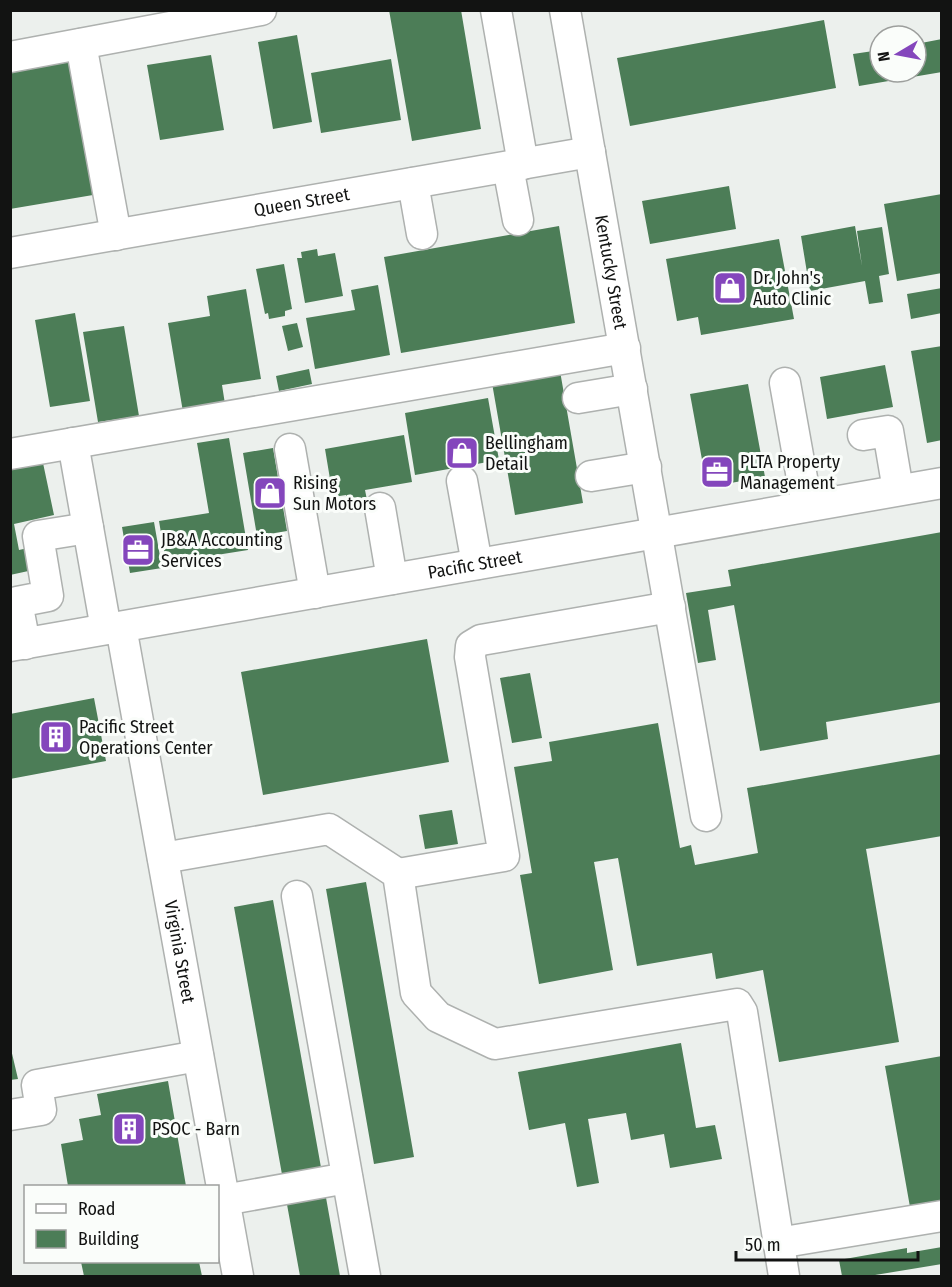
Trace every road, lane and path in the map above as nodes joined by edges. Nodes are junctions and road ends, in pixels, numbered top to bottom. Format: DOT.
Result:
graph roads {
  1 [pos="261,10"];
  2 [pos="496,10"];
  3 [pos="566,10"];
  4 [pos="81,44"];
  5 [pos="10,57"];
  6 [pos="591,152"];
  7 [pos="516,165"];
  8 [pos="413,183"];
  9 [pos="518,220"];
  10 [pos="422,234"];
  11 [pos="116,235"];
  12 [pos="10,253"];
  13 [pos="625,348"];
  14 [pos="785,383"];
  15 [pos="632,389"];
  16 [pos="578,398"];
  17 [pos="863,435"];
  18 [pos="73,443"];
  19 [pos="290,449"];
  20 [pos="10,454"];
  21 [pos="646,467"];
  22 [pos="591,476"];
  23 [pos="462,481"];
  24 [pos="942,483"];
  25 [pos="898,490"];
  26 [pos="807,506"];
  27 [pos="380,508"];
  28 [pos="88,528"];
  29 [pos="657,532"];
  30 [pos="477,564"];
  31 [pos="392,579"];
  32 [pos="315,592"];
  33 [pos="670,607"];
  34 [pos="113,628"];
  35 [pos="18,645"];
  36 [pos="706,816"];
  37 [pos="163,858"];
  38 [pos="398,874"];
  39 [pos="297,896"];
  40 [pos="198,1056"];
  41 [pos="10,1116"];
  42 [pos="347,1178"];
  43 [pos="224,1200"];
  44 [pos="942,1216"];
  45 [pos="778,1244"];
  46 [pos="238,1276"];
  47 [pos="365,1276"];
  48 [pos="784,1276"];
  1 -- 4 [label="street"];
  2 -- 7 [label="street"];
  3 -- 6 [label="street, Kentucky Street"];
  4 -- 5 [label="street"];
  4 -- 11 [label="street"];
  6 -- 7 [label="street, Queen Street"];
  6 -- 13 [label="street, Kentucky Street"];
  7 -- 8 [label="street, Queen Street"];
  7 -- 9 [label="street"];
  8 -- 10 [label="street"];
  8 -- 11 [label="street, Queen Street"];
  11 -- 12 [label="street, Queen Street"];
  13 -- 15 [label="street, Kentucky Street"];
  13 -- 18 [label="street"];
  14 -- 26 [label="street"];
  15 -- 16 [label="street"];
  15 -- 21 [label="street, Kentucky Street"];
  17 -- 25 [label="street"];
  18 -- 20 [label="street"];
  18 -- 28 [label="street, Virginia Street"];
  19 -- 32 [label="street"];
  21 -- 22 [label="street"];
  21 -- 29 [label="street, Kentucky Street"];
  23 -- 30 [label="street"];
  24 -- 25 [label="street, Pacific Street"];
  25 -- 26 [label="street, Pacific Street"];
  26 -- 29 [label="street, Pacific Street"];
  27 -- 31 [label="street"];
  28 -- 34 [label="street, Virginia Street"];
  28 -- 35 [label="street"];
  29 -- 30 [label="street, Pacific Street"];
  29 -- 33 [label="street, Kentucky Street"];
  30 -- 31 [label="street, Pacific Street"];
  31 -- 32 [label="street, Pacific Street"];
  32 -- 34 [label="street, Pacific Street"];
  33 -- 36 [label="street, Kentucky Street"];
  33 -- 38 [label="street"];
  34 -- 35 [label="street, Pacific Street"];
  34 -- 37 [label="street, Virginia Street"];
  37 -- 38 [label="street"];
  37 -- 40 [label="street, Virginia Street"];
  38 -- 45 [label="street"];
  39 -- 42 [label="street"];
  40 -- 41 [label="street"];
  40 -- 43 [label="street, Virginia Street"];
  42 -- 43 [label="street"];
  42 -- 47 [label="street"];
  43 -- 46 [label="street, Virginia Street"];
  44 -- 45 [label="street"];
  45 -- 48 [label="street"];
}
